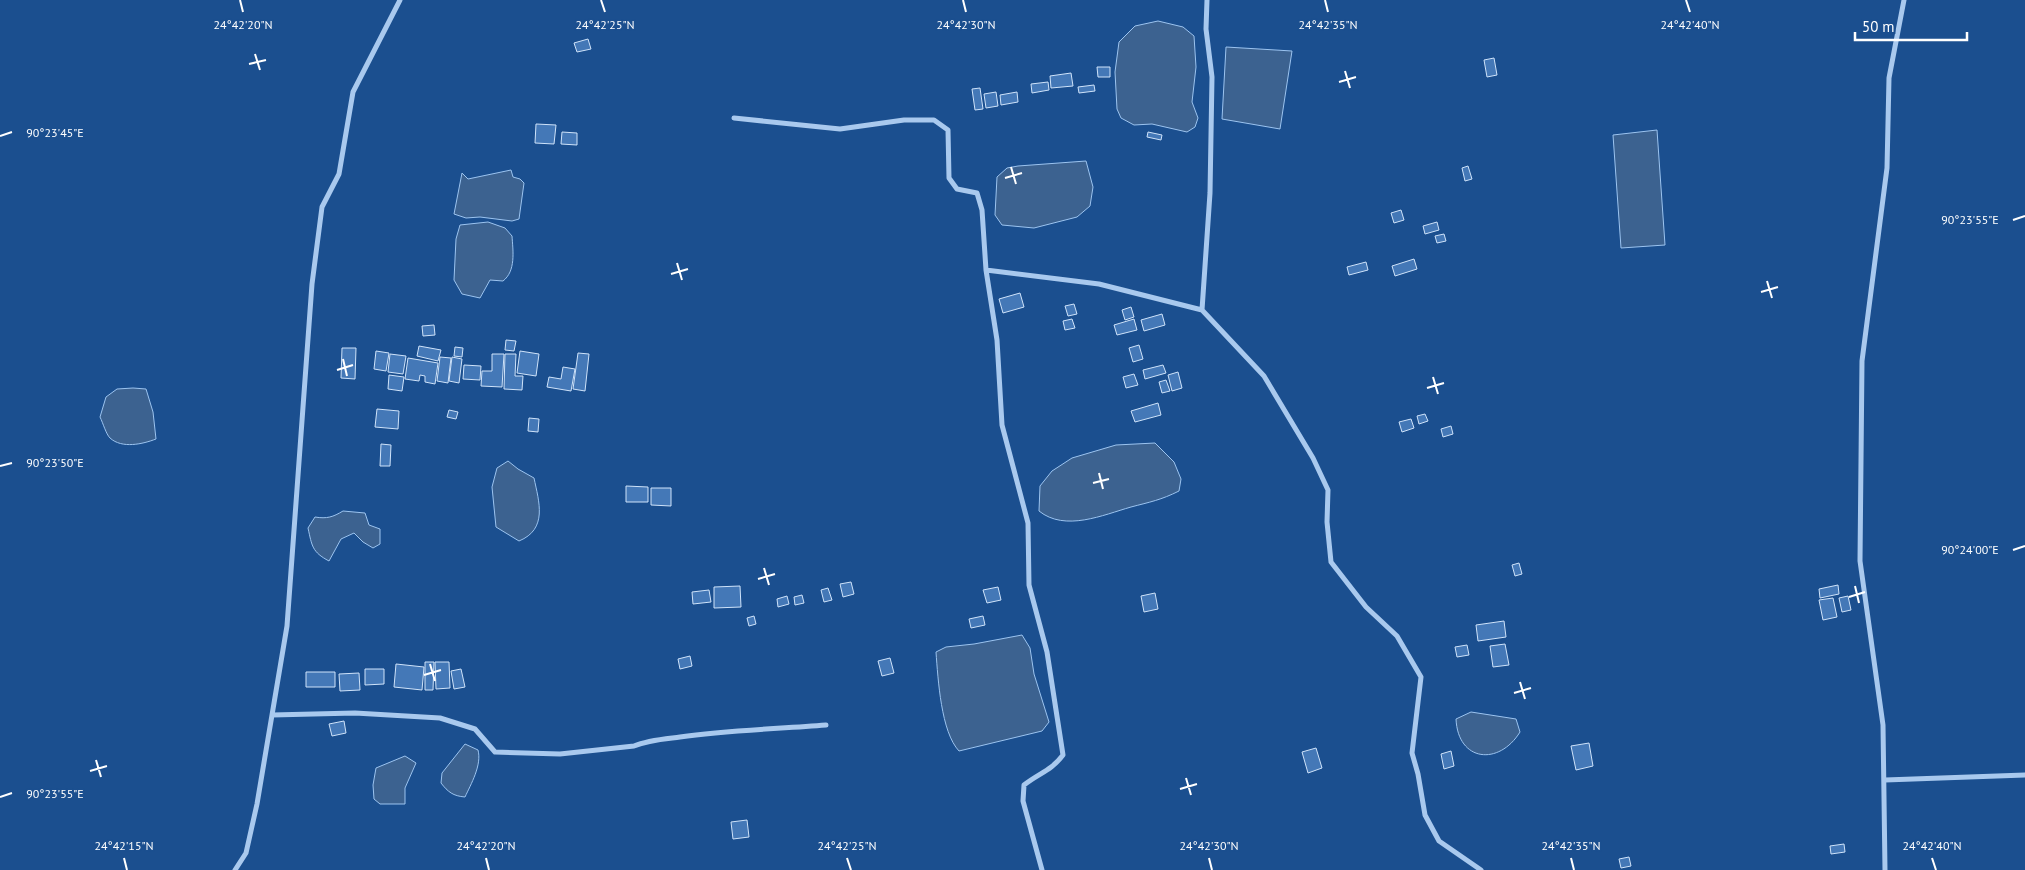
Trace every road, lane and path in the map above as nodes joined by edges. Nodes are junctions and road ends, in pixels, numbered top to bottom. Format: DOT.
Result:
graph roads {
  1 [pos="400,0"];
  2 [pos="1207,0"];
  3 [pos="1904,0"];
  4 [pos="734,118"];
  5 [pos="986,270"];
  6 [pos="1202,310"];
  7 [pos="272,715"];
  8 [pos="826,725"];
  9 [pos="2025,775"];
  10 [pos="1885,780"];
  11 [pos="235,870"];
  12 [pos="1042,870"];
  13 [pos="1481,870"];
  14 [pos="1885,870"];
  1 -- 7 [label="street"];
  2 -- 6 [label="street"];
  3 -- 10 [label="street"];
  4 -- 5 [label="street"];
  5 -- 6 [label="street"];
  5 -- 12 [label="street"];
  6 -- 13 [label="street"];
  7 -- 8 [label="street"];
  7 -- 11 [label="street"];
  9 -- 10 [label="street"];
  10 -- 14 [label="street"];
}
